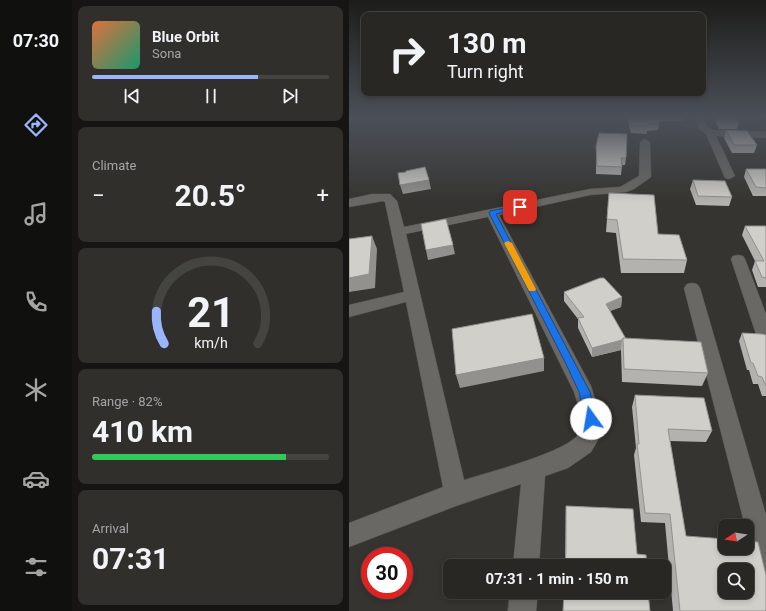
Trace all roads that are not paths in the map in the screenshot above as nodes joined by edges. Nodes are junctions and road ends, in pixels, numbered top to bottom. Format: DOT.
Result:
graph roads {
  1 [pos="645,147"];
  2 [pos="716,147"];
  3 [pos="729,176"];
  4 [pos="349,203"];
  5 [pos="492,213"];
  6 [pos="398,232"];
  7 [pos="738,259"];
  8 [pos="692,288"];
  9 [pos="412,295"];
  10 [pos="349,311"];
  11 [pos="766,337"];
  12 [pos="534,468"];
  13 [pos="457,494"];
  14 [pos="349,535"];
  15 [pos="527,559"];
  16 [pos="766,560"];
  17 [pos="523,599"];
  18 [pos="522,611"];
  1 -- 5 [label="street"];
  2 -- 3 [label="street"];
  4 -- 6 [label="street"];
  5 -- 6 [label="street"];
  5 -- 12 [label="street"];
  6 -- 9 [label="street"];
  7 -- 11 [label="street"];
  8 -- 16 [label="street"];
  9 -- 10 [label="street"];
  9 -- 13 [label="street"];
  12 -- 13 [label="street"];
  12 -- 15 [label="street"];
  13 -- 14 [label="street"];
  17 -- 18 [label="street"];
}
